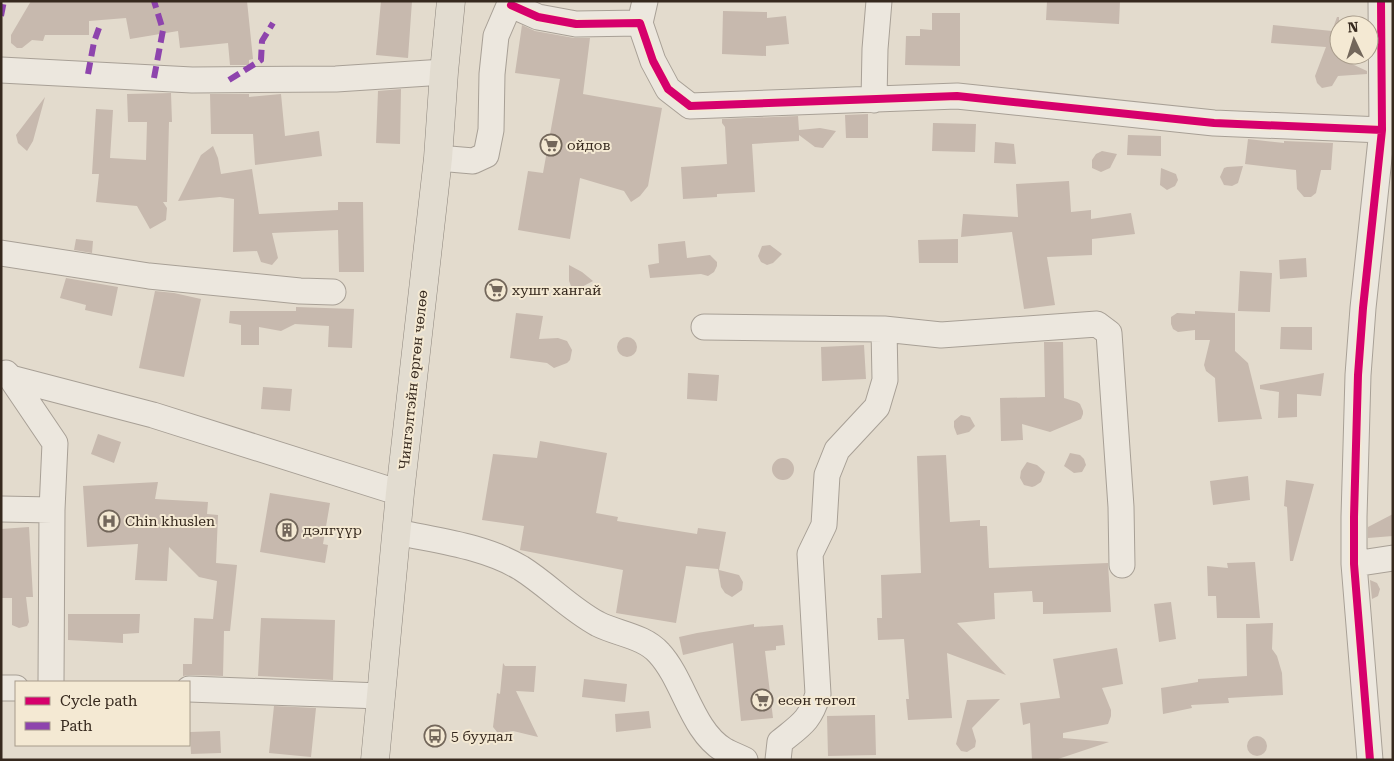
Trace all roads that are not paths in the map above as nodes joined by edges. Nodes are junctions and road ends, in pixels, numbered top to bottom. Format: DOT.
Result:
graph roads {
  1 [pos="451,1"];
  2 [pos="879,1"];
  3 [pos="1381,1"];
  4 [pos="511,3"];
  5 [pos="643,12"];
  6 [pos="1,70"];
  7 [pos="444,72"];
  8 [pos="874,100"];
  9 [pos="1382,130"];
  10 [pos="438,158"];
  11 [pos="1,253"];
  12 [pos="333,292"];
  13 [pos="704,327"];
  14 [pos="884,329"];
  15 [pos="6,374"];
  16 [pos="400,493"];
  17 [pos="1,509"];
  18 [pos="52,510"];
  19 [pos="397,532"];
  20 [pos="1393,558"];
  21 [pos="1354,564"];
  22 [pos="1122,565"];
  23 [pos="50,681"];
  24 [pos="1,688"];
  25 [pos="15,688"];
  26 [pos="190,689"];
  27 [pos="381,696"];
  28 [pos="375,760"];
  29 [pos="745,760"];
  30 [pos="778,760"];
  31 [pos="1370,760"];
  1 -- 7 [label="main road, Чингэлтэйн өргөн чөлөө"];
  2 -- 8 [label="street"];
  3 -- 9 [label="street"];
  4 -- 5 [label="street"];
  4 -- 10 [label="street"];
  5 -- 8 [label="street"];
  6 -- 7 [label="street"];
  7 -- 10 [label="main road, Чингэлтэйн өргөн чөлөө"];
  8 -- 9 [label="street"];
  9 -- 21 [label="street"];
  10 -- 16 [label="main road, Чингэлтэйн өргөн чөлөө"];
  11 -- 12 [label="street"];
  13 -- 14 [label="street"];
  14 -- 22 [label="street"];
  14 -- 30 [label="street"];
  15 -- 16 [label="street"];
  15 -- 18 [label="street"];
  16 -- 19 [label="main road, Чингэлтэйн өргөн чөлөө"];
  17 -- 18 [label="street"];
  18 -- 23 [label="street"];
  19 -- 27 [label="main road, Чингэлтэйн өргөн чөлөө"];
  19 -- 29 [label="street"];
  20 -- 21 [label="street"];
  21 -- 31 [label="street"];
  24 -- 25 [label="street"];
  26 -- 27 [label="street"];
  27 -- 28 [label="main road, Чингэлтэйн өргөн чөлөө"];
}
